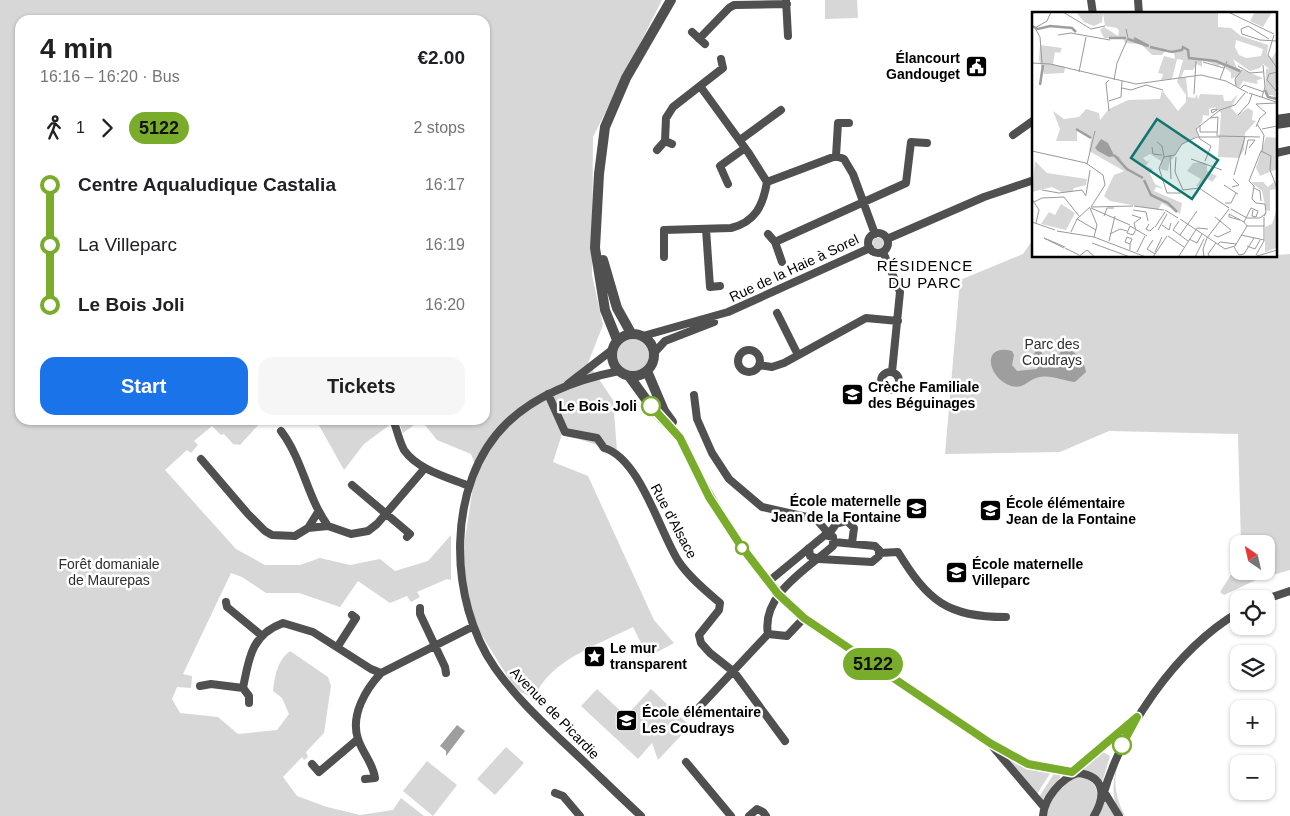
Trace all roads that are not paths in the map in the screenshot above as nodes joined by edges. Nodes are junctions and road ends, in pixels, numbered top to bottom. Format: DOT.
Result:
graph roads {
  1 [pos="671,0"];
  2 [pos="786,2"];
  3 [pos="692,32"];
  4 [pos="788,36"];
  5 [pos="721,59"];
  6 [pos="700,86"];
  7 [pos="781,110"];
  8 [pos="1032,121"];
  9 [pos="849,123"];
  10 [pos="1013,134"];
  11 [pos="740,140"];
  12 [pos="927,143"];
  13 [pos="745,148"];
  14 [pos="657,150"];
  15 [pos="836,156"];
  16 [pos="1032,181"];
  17 [pos="767,182"];
  18 [pos="728,184"];
  19 [pos="864,203"];
  20 [pos="706,229"];
  21 [pos="597,230"];
  22 [pos="768,234"];
  23 [pos="875,234"];
  24 [pos="887,239"];
  25 [pos="775,242"];
  26 [pos="870,248"];
  27 [pos="883,252"];
  28 [pos="664,258"];
  29 [pos="782,262"];
  30 [pos="720,286"];
  31 [pos="728,312"];
  32 [pos="777,313"];
  33 [pos="898,321"];
  34 [pos="631,333"];
  35 [pos="643,336"];
  36 [pos="617,340"];
  37 [pos="612,350"];
  38 [pos="654,352"];
  39 [pos="798,355"];
  40 [pos="759,365"];
  41 [pos="619,371"];
  42 [pos="647,371"];
  43 [pos="892,372"];
  44 [pos="629,376"];
  45 [pos="562,388"];
  46 [pos="548,394"];
  47 [pos="694,395"];
  48 [pos="395,425"];
  49 [pos="281,431"];
  50 [pos="680,438"];
  51 [pos="201,459"];
  52 [pos="426,468"];
  53 [pos="352,485"];
  54 [pos="469,486"];
  55 [pos="318,512"];
  56 [pos="386,514"];
  57 [pos="328,526"];
  58 [pos="308,528"];
  59 [pos="407,537"];
  60 [pos="832,538"];
  61 [pos="852,543"];
  62 [pos="809,548"];
  63 [pos="879,553"];
  64 [pos="819,559"];
  65 [pos="768,582"];
  66 [pos="1290,591"];
  67 [pos="778,594"];
  68 [pos="1275,596"];
  69 [pos="226,602"];
  70 [pos="420,608"];
  71 [pos="352,615"];
  72 [pos="1006,617"];
  73 [pos="1230,617"];
  74 [pos="804,618"];
  75 [pos="472,627"];
  76 [pos="768,634"];
  77 [pos="261,635"];
  78 [pos="338,646"];
  79 [pos="435,646"];
  80 [pos="734,672"];
  81 [pos="382,673"];
  82 [pos="446,673"];
  83 [pos="200,686"];
  84 [pos="244,688"];
  85 [pos="249,703"];
  86 [pos="692,715"];
  87 [pos="1137,717"];
  88 [pos="358,739"];
  89 [pos="785,741"];
  90 [pos="990,743"];
  91 [pos="686,762"];
  92 [pos="312,764"];
  93 [pos="1072,774"];
  94 [pos="365,779"];
  95 [pos="555,793"];
  96 [pos="1102,793"];
  97 [pos="1044,807"];
  98 [pos="580,816"];
  99 [pos="641,816"];
  100 [pos="730,816"];
  101 [pos="749,816"];
  102 [pos="766,816"];
  103 [pos="1043,816"];
  104 [pos="1094,816"];
  105 [pos="1119,816"];
  1 -- 21 [label="street"];
  2 -- 3 [label="street"];
  2 -- 4 [label="street"];
  5 -- 6 [label="street"];
  6 -- 11 [label="street"];
  6 -- 14 [label="street"];
  7 -- 11 [label="street"];
  8 -- 10 [label="street"];
  9 -- 15 [label="street"];
  11 -- 13 [label="street"];
  12 -- 19 [label="street"];
  13 -- 17 [label="street"];
  13 -- 18 [label="street"];
  15 -- 17 [label="street"];
  15 -- 19 [label="street"];
  16 -- 24 [label="street"];
  17 -- 20 [label="street"];
  19 -- 23 [label="street"];
  19 -- 25 [label="street"];
  20 -- 28 [label="street"];
  20 -- 30 [label="street"];
  21 -- 34 [label="street"];
  21 -- 36 [label="street"];
  22 -- 25 [label="street"];
  23 -- 24 [label="street"];
  23 -- 26 [label="street"];
  24 -- 27 [label="street"];
  25 -- 29 [label="street"];
  26 -- 27 [label="street"];
  26 -- 31 [label="street, Rue de la Haie à Sorel"];
  27 -- 33 [label="street"];
  31 -- 35 [label="street, Rue de la Haie à Sorel"];
  31 -- 38 [label="street, Rue de la Haie à Sorel"];
  32 -- 39 [label="street"];
  33 -- 39 [label="street"];
  33 -- 43 [label="street"];
  34 -- 35 [label="street"];
  34 -- 36 [label="street"];
  35 -- 38 [label="street"];
  36 -- 37 [label="street"];
  37 -- 41 [label="street"];
  37 -- 45 [label="street, Avenue de Picardie"];
  38 -- 42 [label="street"];
  39 -- 40 [label="street"];
  41 -- 44 [label="street"];
  41 -- 45 [label="street, Avenue de Picardie"];
  42 -- 44 [label="street"];
  42 -- 50 [label="street"];
  44 -- 50 [label="street"];
  45 -- 46 [label="street, Avenue de Picardie"];
  46 -- 54 [label="street, Avenue de Picardie"];
  46 -- 80 [label="street, Rue d'Alsace"];
  47 -- 60 [label="street"];
  48 -- 52 [label="street"];
  49 -- 55 [label="street"];
  50 -- 65 [label="street"];
  51 -- 58 [label="street"];
  52 -- 54 [label="street"];
  52 -- 56 [label="street"];
  53 -- 56 [label="street"];
  54 -- 75 [label="street, Avenue de Picardie"];
  55 -- 57 [label="street"];
  55 -- 58 [label="street"];
  56 -- 57 [label="street"];
  56 -- 59 [label="street"];
  57 -- 58 [label="street"];
  60 -- 61 [label="street"];
  60 -- 61 [label="street"];
  60 -- 62 [label="street"];
  60 -- 64 [label="street"];
  61 -- 63 [label="street"];
  62 -- 64 [label="street"];
  62 -- 65 [label="street"];
  63 -- 64 [label="street"];
  63 -- 72 [label="street"];
  64 -- 67 [label="street"];
  65 -- 67 [label="street"];
  66 -- 68 [label="street"];
  67 -- 74 [label="street"];
  67 -- 76 [label="street"];
  69 -- 77 [label="street"];
  70 -- 79 [label="street"];
  71 -- 78 [label="street"];
  73 -- 87 [label="street"];
  74 -- 76 [label="street"];
  74 -- 90 [label="street"];
  75 -- 79 [label="street"];
  75 -- 99 [label="street, Avenue de Picardie"];
  76 -- 80 [label="street"];
  77 -- 78 [label="street"];
  77 -- 84 [label="street"];
  78 -- 81 [label="street"];
  79 -- 81 [label="street"];
  79 -- 82 [label="street"];
  80 -- 86 [label="street"];
  80 -- 89 [label="street"];
  81 -- 88 [label="street"];
  83 -- 84 [label="street"];
  84 -- 85 [label="street"];
  87 -- 93 [label="street"];
  87 -- 96 [label="street"];
  88 -- 92 [label="street"];
  88 -- 94 [label="street"];
  90 -- 93 [label="street"];
  90 -- 97 [label="street"];
  91 -- 100 [label="street"];
  93 -- 96 [label="street"];
  93 -- 97 [label="street"];
  95 -- 98 [label="street"];
  96 -- 104 [label="street"];
  96 -- 105 [label="street"];
  97 -- 103 [label="street"];
  101 -- 102 [label="street"];
}
